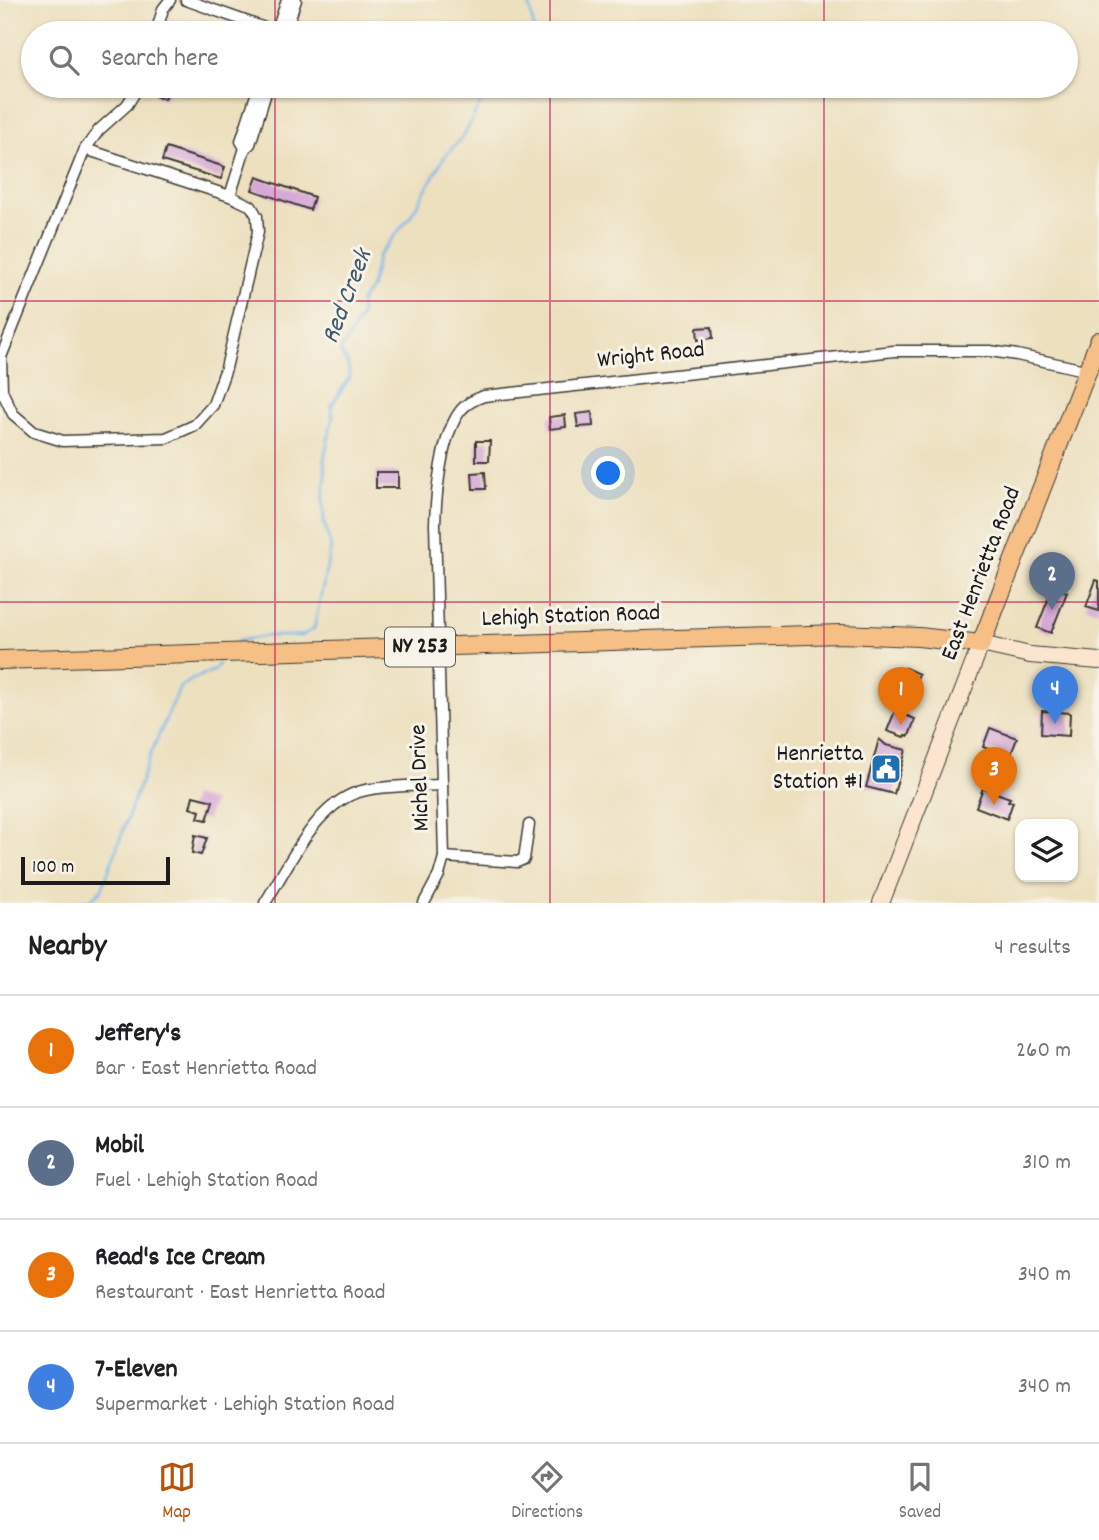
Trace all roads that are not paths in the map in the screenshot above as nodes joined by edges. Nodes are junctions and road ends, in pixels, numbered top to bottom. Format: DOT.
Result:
graph roads {
  1 [pos="170,0"];
  2 [pos="186,0"];
  3 [pos="286,0"];
  4 [pos="296,0"];
  5 [pos="160,21"];
  6 [pos="245,21"];
  7 [pos="282,21"];
  8 [pos="285,21"];
  9 [pos="131,98"];
  10 [pos="255,98"];
  11 [pos="264,98"];
  12 [pos="245,148"];
  13 [pos="85,149"];
  14 [pos="230,196"];
  15 [pos="1099,341"];
  16 [pos="1088,370"];
  17 [pos="981,644"];
  18 [pos="438,646"];
  19 [pos="0,660"];
  20 [pos="1099,661"];
  21 [pos="442,785"];
  22 [pos="529,825"];
  23 [pos="444,857"];
  24 [pos="265,903"];
  25 [pos="424,903"];
  26 [pos="881,903"];
  1 -- 5 [label="street"];
  2 -- 6 [label="street"];
  3 -- 7 [label="street"];
  4 -- 8 [label="street"];
  9 -- 13 [label="street"];
  10 -- 12 [label="street"];
  11 -- 12 [label="street"];
  12 -- 14 [label="street"];
  13 -- 14 [label="street"];
  13 -- 14 [label="street"];
  15 -- 16 [label="main road, East Henrietta Road"];
  16 -- 17 [label="main road, East Henrietta Road"];
  16 -- 18 [label="street, Wright Road"];
  17 -- 18 [label="main road, Lehigh Station Road / NY 253"];
  17 -- 20 [label="main road, Lehigh Station Road / NY 253"];
  17 -- 26 [label="main road, East Henrietta Road"];
  18 -- 19 [label="main road, Lehigh Station Road / NY 253"];
  18 -- 21 [label="street, Michel Drive"];
  21 -- 23 [label="street, Michel Drive"];
  21 -- 24 [label="street"];
  22 -- 23 [label="street"];
  23 -- 25 [label="street, Michel Drive"];
}
